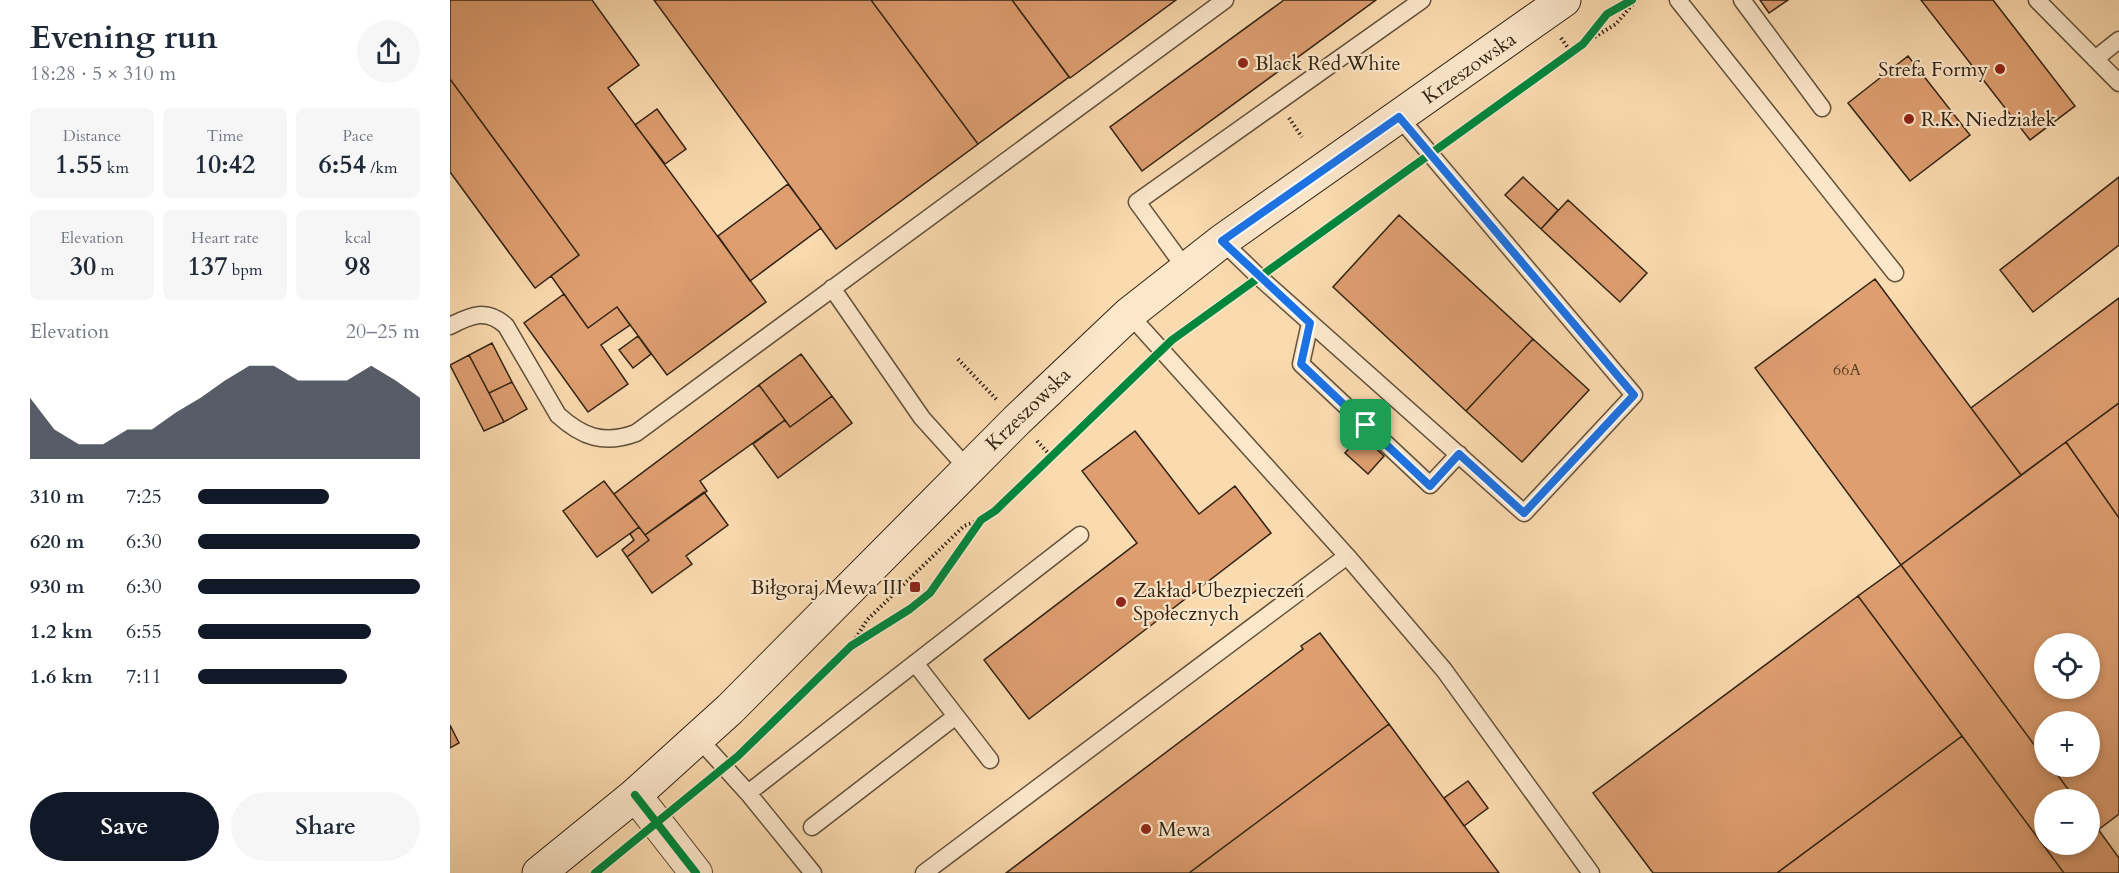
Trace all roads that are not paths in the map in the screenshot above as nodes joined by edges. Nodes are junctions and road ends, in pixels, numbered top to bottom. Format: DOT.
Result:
graph roads {
  1 [pos="1225,0"];
  2 [pos="1422,0"];
  3 [pos="1564,0"];
  4 [pos="1678,0"];
  5 [pos="1742,0"];
  6 [pos="2040,1"];
  7 [pos="2119,40"];
  8 [pos="2095,59"];
  9 [pos="2119,83"];
  10 [pos="1822,108"];
  11 [pos="1399,117"];
  12 [pos="1222,241"];
  13 [pos="1186,269"];
  14 [pos="1895,273"];
  15 [pos="832,288"];
  16 [pos="1130,314"];
  17 [pos="1310,323"];
  18 [pos="450,326"];
  19 [pos="1459,454"];
  20 [pos="968,469"];
  21 [pos="1080,535"];
  22 [pos="1347,556"];
  23 [pos="915,663"];
  24 [pos="956,716"];
  25 [pos="699,739"];
  26 [pos="990,760"];
  27 [pos="748,793"];
  28 [pos="635,795"];
  29 [pos="812,827"];
  30 [pos="539,873"];
  31 [pos="696,873"];
  32 [pos="813,873"];
  33 [pos="924,873"];
  34 [pos="1591,873"];
  1 -- 15 [label="lane"];
  2 -- 13 [label="lane"];
  3 -- 11 [label="main road, Krzeszowska"];
  4 -- 14 [label="lane"];
  5 -- 10 [label="lane"];
  6 -- 8 [label="lane"];
  7 -- 8 [label="lane"];
  8 -- 9 [label="lane"];
  11 -- 12 [label="main road, Krzeszowska"];
  11 -- 19 [label="lane"];
  12 -- 13 [label="main road, Krzeszowska"];
  12 -- 17 [label="lane"];
  13 -- 16 [label="main road, Krzeszowska"];
  15 -- 18 [label="lane"];
  15 -- 20 [label="lane"];
  16 -- 20 [label="main road, Krzeszowska"];
  16 -- 22 [label="lane"];
  17 -- 19 [label="lane"];
  17 -- 19 [label="lane"];
  20 -- 25 [label="main road, Krzeszowska"];
  21 -- 23 [label="lane"];
  22 -- 33 [label="lane"];
  22 -- 34 [label="lane"];
  23 -- 24 [label="lane"];
  23 -- 27 [label="lane"];
  24 -- 26 [label="lane"];
  24 -- 29 [label="lane"];
  25 -- 27 [label="lane"];
  25 -- 28 [label="main road, Krzeszowska"];
  27 -- 32 [label="lane"];
  28 -- 30 [label="main road, Krzeszowska"];
  28 -- 31 [label="street"];
}
